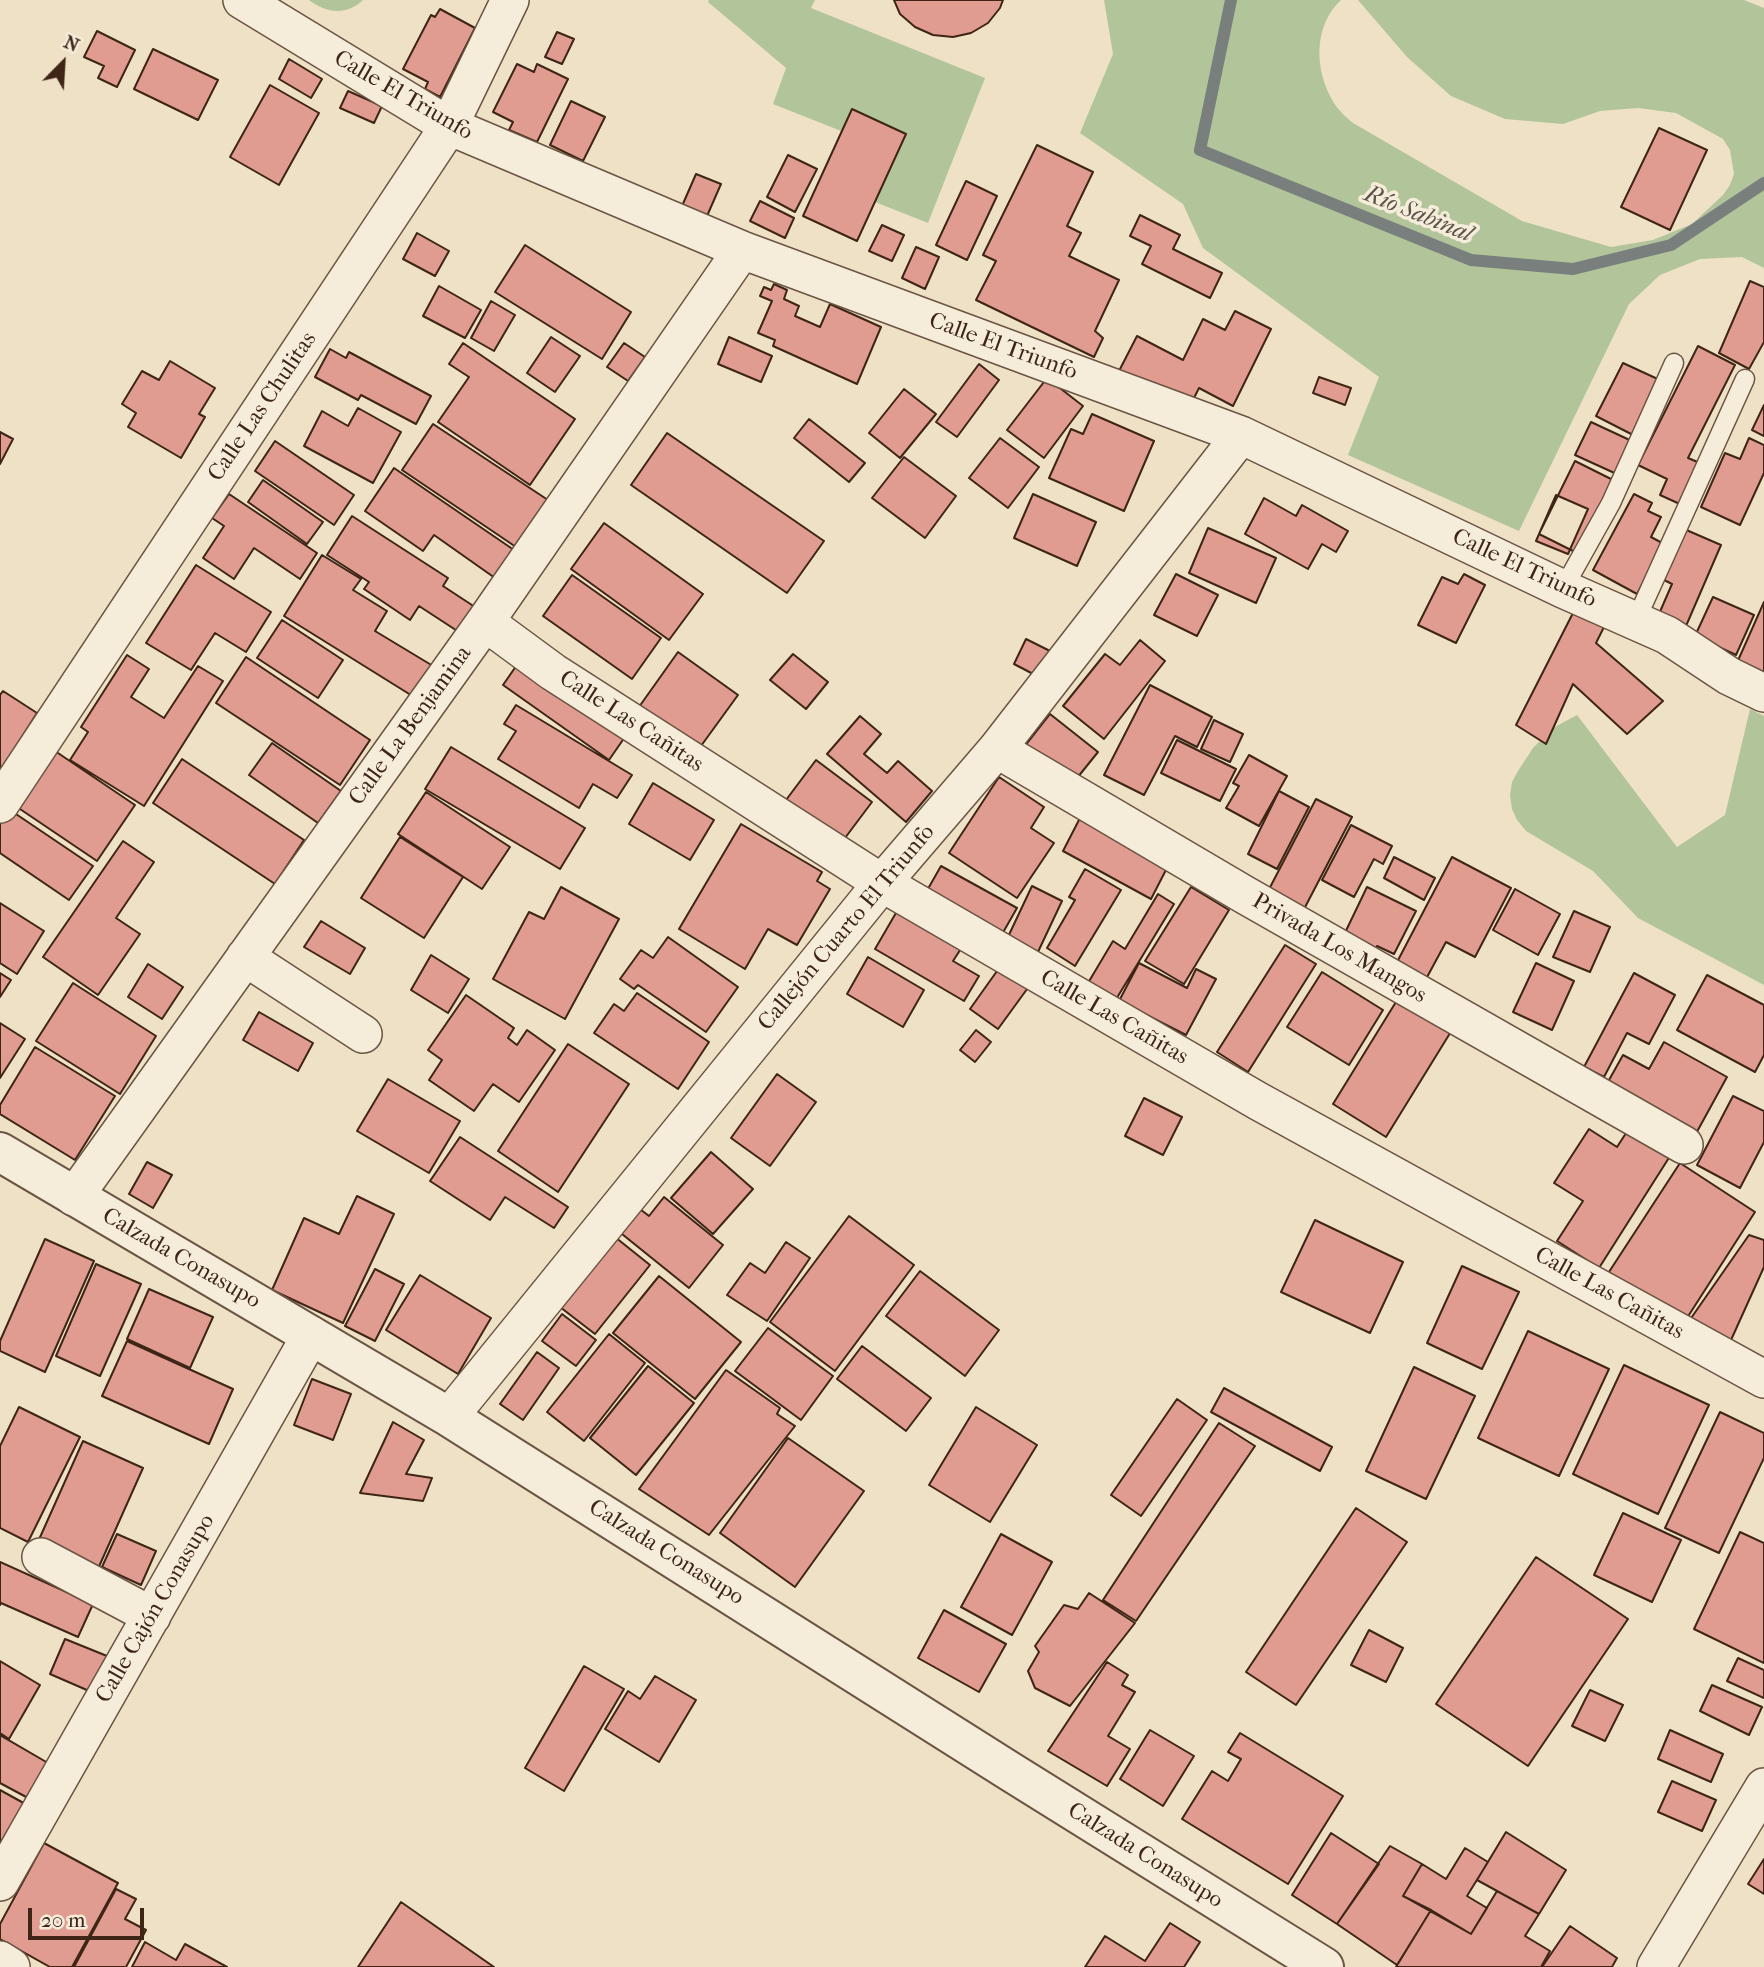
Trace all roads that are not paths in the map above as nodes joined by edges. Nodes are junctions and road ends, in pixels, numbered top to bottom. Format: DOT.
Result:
graph roads {
  1 [pos="242,0"];
  2 [pos="510,0"];
  3 [pos="449,127"];
  4 [pos="742,250"];
  5 [pos="1674,363"];
  6 [pos="1745,379"];
  7 [pos="1241,435"];
  8 [pos="1563,589"];
  9 [pos="1636,620"];
  10 [pos="485,622"];
  11 [pos="1764,693"];
  12 [pos="997,750"];
  13 [pos="0,804"];
  14 [pos="882,883"];
  15 [pos="245,957"];
  16 [pos="363,1034"];
  17 [pos="1684,1145"];
  18 [pos="0,1152"];
  19 [pos="74,1197"];
  20 [pos="311,1335"];
  21 [pos="1764,1379"];
  22 [pos="449,1417"];
  23 [pos="41,1557"];
  24 [pos="152,1616"];
  25 [pos="1764,1787"];
  26 [pos="0,1882"];
  27 [pos="0,1960"];
  28 [pos="11,1967"];
  29 [pos="1324,1967"];
  30 [pos="1656,1967"];
  1 -- 3 [label="street, Calle El Triunfo"];
  2 -- 3 [label="street, Calle Las Chulitas"];
  3 -- 4 [label="street, Calle El Triunfo"];
  3 -- 13 [label="street, Calle Las Chulitas"];
  4 -- 7 [label="street, Calle El Triunfo"];
  4 -- 10 [label="street, Calle La Benjamina"];
  5 -- 8 [label="lane"];
  6 -- 9 [label="lane"];
  7 -- 8 [label="street, Calle El Triunfo"];
  7 -- 12 [label="street, Callejón Cuarto El Triunfo"];
  8 -- 9 [label="street, Calle El Triunfo"];
  9 -- 11 [label="street, Calle El Triunfo"];
  10 -- 14 [label="street, Calle Las Cañitas"];
  10 -- 15 [label="street, Calle La Benjamina"];
  12 -- 14 [label="street, Callejón Cuarto El Triunfo"];
  12 -- 17 [label="street, Privada Los Mangos"];
  14 -- 21 [label="street, Calle Las Cañitas"];
  14 -- 22 [label="street, Callejón Cuarto El Triunfo"];
  15 -- 16 [label="street"];
  15 -- 19 [label="street, Calle La Benjamina"];
  18 -- 19 [label="street, Calzada Conasupo"];
  19 -- 20 [label="street, Calzada Conasupo"];
  20 -- 22 [label="street, Calzada Conasupo"];
  20 -- 24 [label="street, Calle Cajón Conasupo"];
  22 -- 29 [label="street, Calzada Conasupo"];
  23 -- 24 [label="street"];
  24 -- 26 [label="street, Calle Cajón Conasupo"];
  25 -- 30 [label="street"];
  27 -- 28 [label="street"];
}
